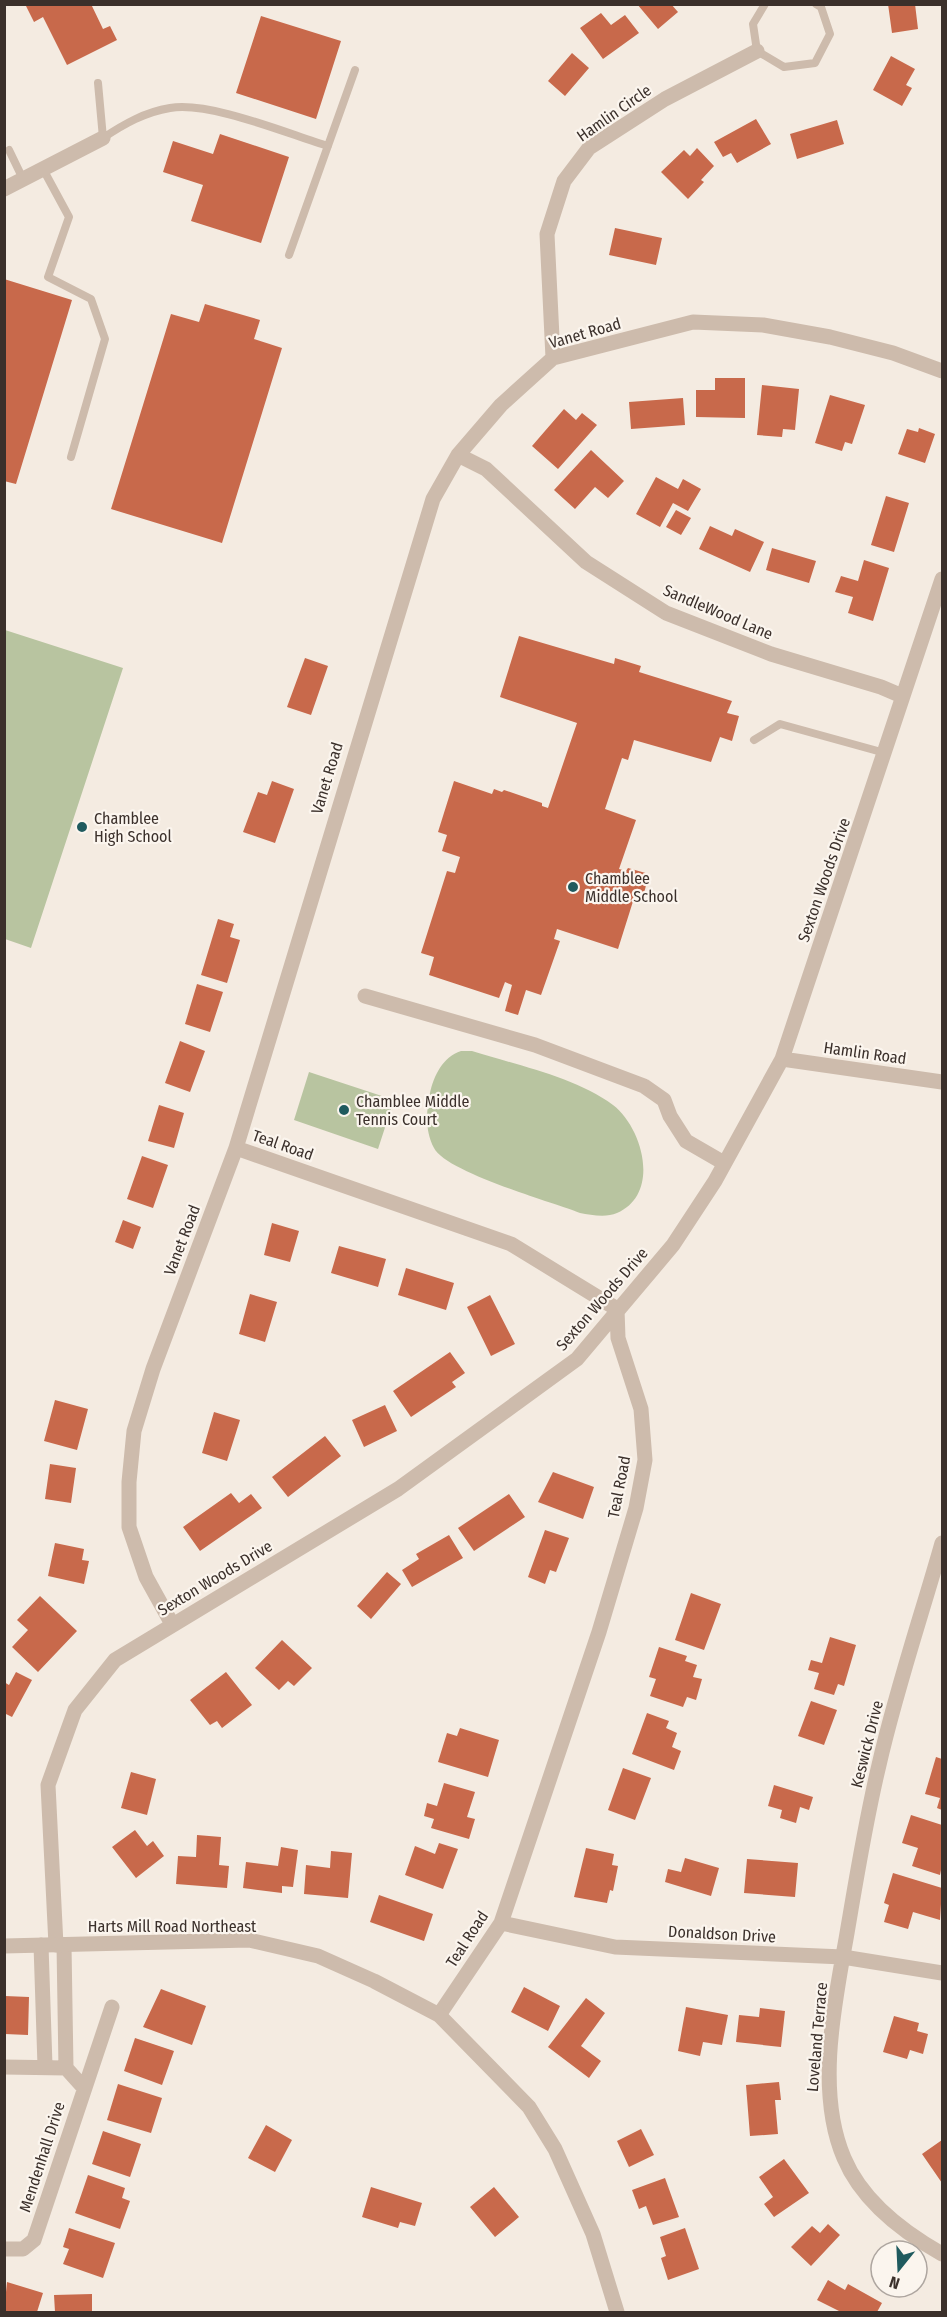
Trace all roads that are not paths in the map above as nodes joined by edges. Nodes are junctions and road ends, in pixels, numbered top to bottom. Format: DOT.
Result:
graph roads {
  1 [pos="765,4"];
  2 [pos="816,4"];
  3 [pos="757,51"];
  4 [pos="355,70"];
  5 [pos="98,83"];
  6 [pos="103,138"];
  7 [pos="328,146"];
  8 [pos="9,150"];
  9 [pos="43,169"];
  10 [pos="23,179"];
  11 [pos="4,189"];
  12 [pos="289,255"];
  13 [pos="553,358"];
  14 [pos="942,371"];
  15 [pos="458,455"];
  16 [pos="72,457"];
  17 [pos="942,579"];
  18 [pos="902,696"];
  19 [pos="754,740"];
  20 [pos="886,754"];
  21 [pos="365,996"];
  22 [pos="782,1059"];
  23 [pos="942,1082"];
  24 [pos="236,1148"];
  25 [pos="724,1163"];
  26 [pos="617,1309"];
  27 [pos="942,1543"];
  28 [pos="172,1624"];
  29 [pos="501,1923"];
  30 [pos="54,1945"];
  31 [pos="4,1946"];
  32 [pos="843,1958"];
  33 [pos="942,1973"];
  34 [pos="112,2007"];
  35 [pos="439,2015"];
  36 [pos="45,2066"];
  37 [pos="4,2067"];
  38 [pos="66,2068"];
  39 [pos="84,2088"];
  40 [pos="4,2249"];
  41 [pos="942,2254"];
  42 [pos="617,2313"];
  1 -- 3 [label="lane"];
  2 -- 3 [label="lane"];
  3 -- 13 [label="street, Hamlin Circle"];
  4 -- 7 [label="lane"];
  5 -- 6 [label="lane"];
  6 -- 7 [label="lane"];
  6 -- 9 [label="street"];
  7 -- 12 [label="lane"];
  8 -- 10 [label="lane"];
  9 -- 10 [label="street"];
  9 -- 16 [label="lane"];
  10 -- 11 [label="street"];
  13 -- 14 [label="street, Vanet Road"];
  13 -- 15 [label="street, Vanet Road"];
  15 -- 18 [label="street, SandleWood Lane"];
  15 -- 24 [label="street, Vanet Road"];
  17 -- 18 [label="street, Sexton Woods Drive"];
  18 -- 20 [label="street, Sexton Woods Drive"];
  19 -- 20 [label="lane"];
  20 -- 22 [label="street, Sexton Woods Drive"];
  21 -- 25 [label="street"];
  22 -- 23 [label="street, Hamlin Road"];
  22 -- 25 [label="street, Sexton Woods Drive"];
  24 -- 26 [label="street, Teal Road"];
  24 -- 28 [label="street, Vanet Road"];
  25 -- 26 [label="street, Sexton Woods Drive"];
  26 -- 28 [label="street, Sexton Woods Drive"];
  26 -- 29 [label="street, Teal Road"];
  27 -- 32 [label="street, Keswick Drive"];
  28 -- 30 [label="street, Sexton Woods Drive"];
  29 -- 32 [label="street, Donaldson Drive"];
  29 -- 35 [label="street, Teal Road"];
  30 -- 31 [label="street, Harts Mill Road Northeast"];
  30 -- 35 [label="street, Harts Mill Road Northeast"];
  30 -- 36 [label="street"];
  30 -- 38 [label="street"];
  32 -- 33 [label="street, Donaldson Drive"];
  32 -- 41 [label="street, Loveland Terrace"];
  34 -- 39 [label="street, Mendenhall Drive"];
  35 -- 42 [label="street, Harts Mill Road Northeast"];
  36 -- 37 [label="street"];
  36 -- 38 [label="street"];
  38 -- 39 [label="street, Mendenhall Drive"];
  39 -- 40 [label="street, Mendenhall Drive"];
}
